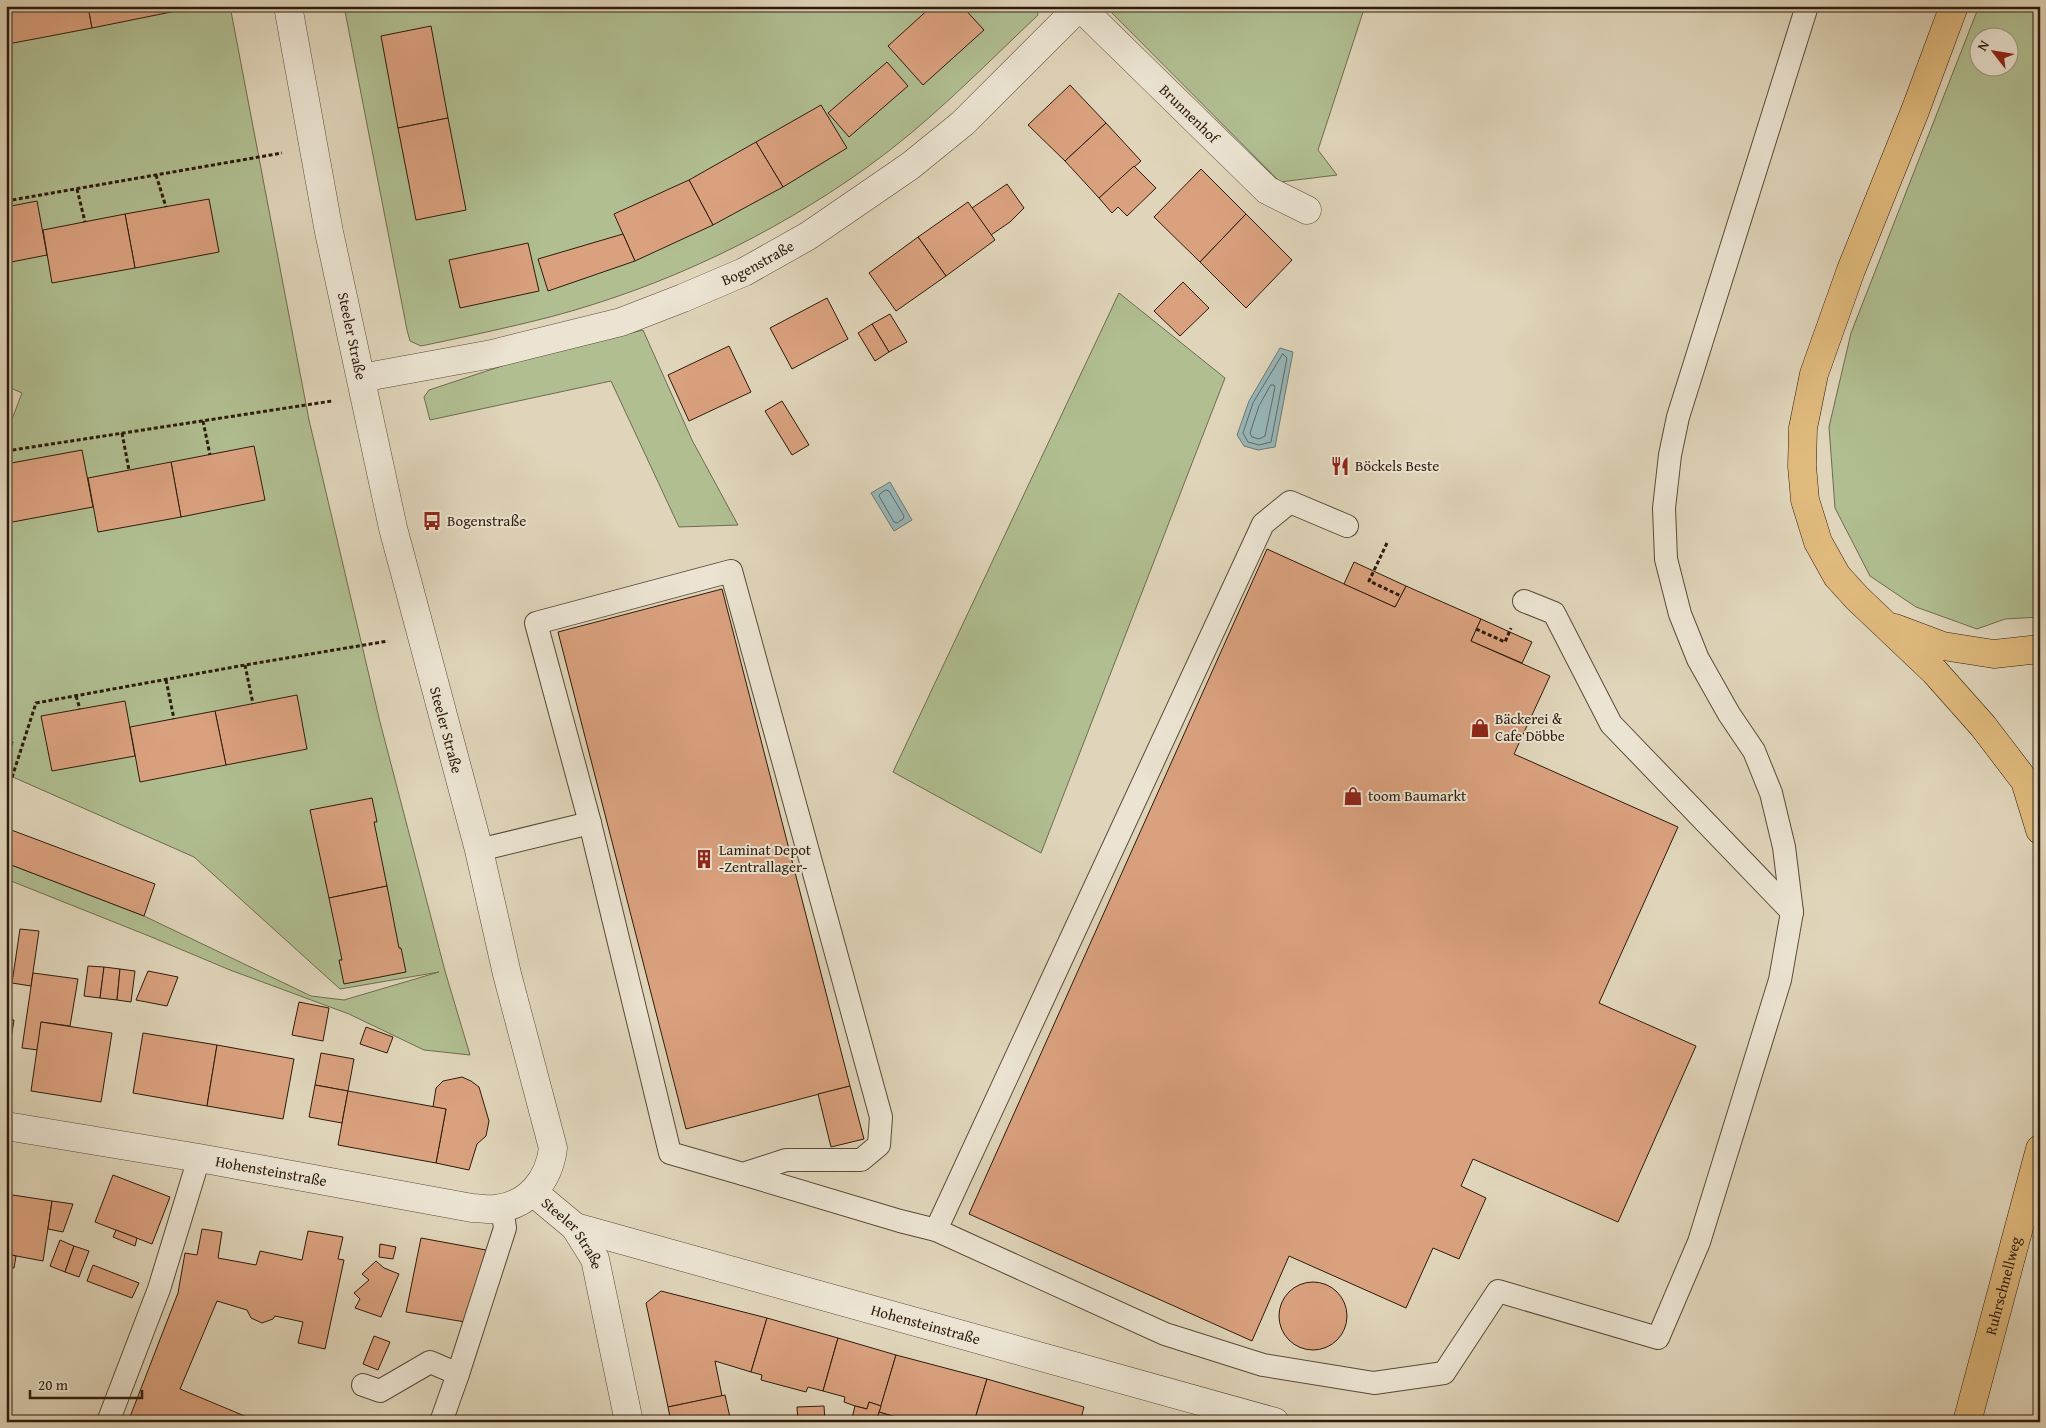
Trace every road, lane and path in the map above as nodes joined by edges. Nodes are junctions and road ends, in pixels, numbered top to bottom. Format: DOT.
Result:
graph roads {
  1 [pos="288,6"];
  2 [pos="1807,6"];
  3 [pos="1954,6"];
  4 [pos="1079,7"];
  5 [pos="314,147"];
  6 [pos="156,174"];
  7 [pos="77,188"];
  8 [pos="6,200"];
  9 [pos="166,207"];
  10 [pos="1306,210"];
  11 [pos="85,222"];
  12 [pos="363,387"];
  13 [pos="202,421"];
  14 [pos="122,433"];
  15 [pos="6,452"];
  16 [pos="210,454"];
  17 [pos="129,470"];
  18 [pos="1347,526"];
  19 [pos="1387,543"];
  20 [pos="1401,596"];
  21 [pos="1524,600"];
  22 [pos="1887,624"];
  23 [pos="1476,629"];
  24 [pos="1510,632"];
  25 [pos="420,636"];
  26 [pos="2040,649"];
  27 [pos="245,665"];
  28 [pos="166,680"];
  29 [pos="76,696"];
  30 [pos="253,704"];
  31 [pos="80,709"];
  32 [pos="174,718"];
  33 [pos="6,796"];
  34 [pos="590,823"];
  35 [pos="2040,830"];
  36 [pos="479,850"];
  37 [pos="1792,912"];
  38 [pos="6,1126"];
  39 [pos="2040,1149"];
  40 [pos="199,1158"];
  41 [pos="743,1174"];
  42 [pos="533,1192"];
  43 [pos="502,1207"];
  44 [pos="575,1227"];
  45 [pos="936,1230"];
  46 [pos="458,1374"];
  47 [pos="363,1384"];
  48 [pos="108,1422"];
  49 [pos="440,1422"];
  50 [pos="629,1422"];
  51 [pos="1275,1422"];
  52 [pos="1967,1422"];
  1 -- 5 [label="street, Steeler Straße"];
  2 -- 37 [label="lane"];
  3 -- 22 [label="highway"];
  4 -- 10 [label="street, Brunnenhof"];
  4 -- 12 [label="street, Bogenstraße"];
  5 -- 6 [label="path"];
  5 -- 12 [label="street, Steeler Straße"];
  6 -- 7 [label="path"];
  6 -- 9 [label="path"];
  7 -- 8 [label="path"];
  7 -- 11 [label="path"];
  12 -- 13 [label="path"];
  12 -- 25 [label="street, Steeler Straße"];
  13 -- 14 [label="path"];
  13 -- 16 [label="path"];
  14 -- 15 [label="path"];
  14 -- 17 [label="path"];
  18 -- 45 [label="lane"];
  19 -- 20 [label="path"];
  21 -- 37 [label="lane"];
  22 -- 26 [label="highway"];
  22 -- 35 [label="highway"];
  23 -- 24 [label="path"];
  25 -- 27 [label="path"];
  25 -- 36 [label="street, Steeler Straße"];
  27 -- 28 [label="path"];
  27 -- 30 [label="path"];
  28 -- 29 [label="path"];
  28 -- 32 [label="path"];
  29 -- 31 [label="path"];
  29 -- 33 [label="path"];
  34 -- 36 [label="lane"];
  34 -- 41 [label="lane"];
  34 -- 41 [label="lane"];
  36 -- 42 [label="street, Steeler Straße"];
  37 -- 45 [label="lane"];
  38 -- 40 [label="street, Hohensteinstraße"];
  39 -- 52 [label="highway, Ruhrschnellweg"];
  40 -- 43 [label="street, Hohensteinstraße"];
  40 -- 48 [label="lane"];
  41 -- 45 [label="lane"];
  42 -- 43 [label="street, Hohensteinstraße"];
  42 -- 44 [label="street, Steeler Straße"];
  43 -- 46 [label="lane"];
  44 -- 50 [label="street, Steeler Straße"];
  44 -- 51 [label="street, Hohensteinstraße"];
  46 -- 47 [label="lane"];
  46 -- 49 [label="lane"];
}
